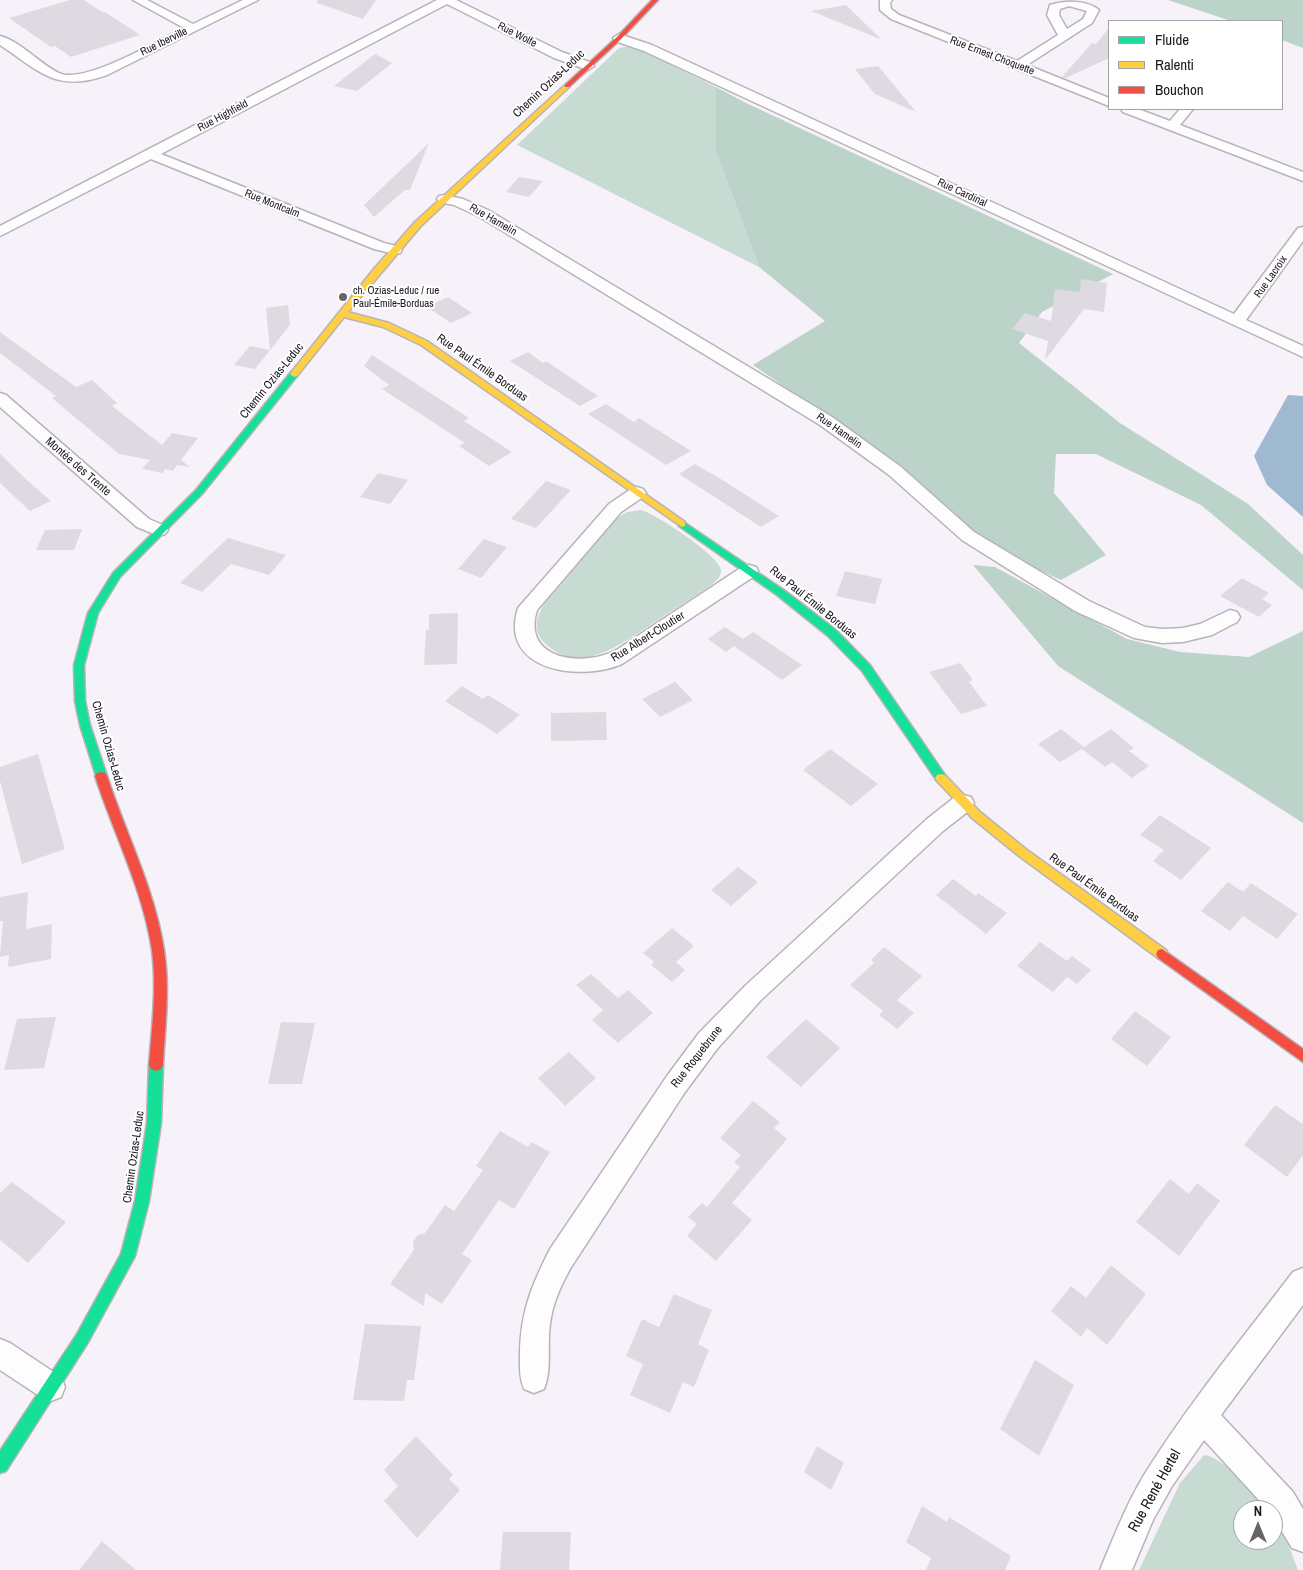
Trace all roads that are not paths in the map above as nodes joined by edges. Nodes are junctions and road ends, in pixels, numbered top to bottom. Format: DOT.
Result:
graph roads {
  1 [pos="140,0"];
  2 [pos="252,0"];
  3 [pos="446,0"];
  4 [pos="655,0"];
  5 [pos="886,0"];
  6 [pos="194,28"];
  7 [pos="1064,34"];
  8 [pos="619,38"];
  9 [pos="0,40"];
  10 [pos="588,66"];
  11 [pos="1018,66"];
  12 [pos="1108,102"];
  13 [pos="1131,110"];
  14 [pos="1186,110"];
  15 [pos="1172,126"];
  16 [pos="150,154"];
  17 [pos="1303,177"];
  18 [pos="444,199"];
  19 [pos="1303,231"];
  20 [pos="0,232"];
  21 [pos="395,250"];
  22 [pos="344,314"];
  23 [pos="1237,321"];
  24 [pos="1303,352"];
  25 [pos="0,398"];
  26 [pos="637,493"];
  27 [pos="159,530"];
  28 [pos="750,571"];
  29 [pos="1230,617"];
  30 [pos="963,803"];
  31 [pos="1303,1056"];
  32 [pos="1303,1282"];
  33 [pos="0,1353"];
  34 [pos="534,1379"];
  35 [pos="51,1387"];
  36 [pos="1203,1417"];
  37 [pos="0,1465"];
  38 [pos="1303,1537"];
  39 [pos="1116,1570"];
  1 -- 6 [label="street"];
  2 -- 6 [label="street, Rue Iberville"];
  3 -- 10 [label="street, Rue Wolfe"];
  3 -- 16 [label="street, Rue Highfield"];
  4 -- 8 [label="street, Chemin Ozias-Leduc"];
  5 -- 11 [label="street, Rue Ernest Choquette"];
  6 -- 9 [label="street, Rue Iberville"];
  7 -- 11 [label="street"];
  8 -- 10 [label="street, Chemin Ozias-Leduc"];
  8 -- 23 [label="street, Rue Cardinal"];
  10 -- 18 [label="street, Chemin Ozias-Leduc"];
  11 -- 12 [label="street, Rue Ernest Choquette"];
  13 -- 15 [label="street"];
  14 -- 15 [label="street"];
  15 -- 17 [label="street"];
  16 -- 20 [label="street, Rue Highfield"];
  16 -- 21 [label="street, Rue Montcalm"];
  18 -- 21 [label="street, Chemin Ozias-Leduc"];
  18 -- 29 [label="street, Rue Hamelin"];
  19 -- 23 [label="street, Rue Lacroix"];
  21 -- 22 [label="street, Chemin Ozias-Leduc"];
  22 -- 26 [label="street, Rue Paul Émile Borduas"];
  22 -- 27 [label="street, Chemin Ozias-Leduc"];
  23 -- 24 [label="street, Rue Cardinal"];
  25 -- 27 [label="street, Montée des Trente"];
  26 -- 28 [label="street, Rue Paul Émile Borduas"];
  26 -- 28 [label="street, Rue Albert-Cloutier"];
  27 -- 35 [label="street, Chemin Ozias-Leduc"];
  28 -- 30 [label="street, Rue Paul Émile Borduas"];
  30 -- 31 [label="street, Rue Paul Émile Borduas"];
  30 -- 34 [label="street, Rue Roquebrune"];
  32 -- 36 [label="street, Rue René Hertel"];
  33 -- 35 [label="street"];
  35 -- 37 [label="street, Chemin Ozias-Leduc"];
  36 -- 38 [label="street"];
  36 -- 39 [label="street, Rue René Hertel"];
}
